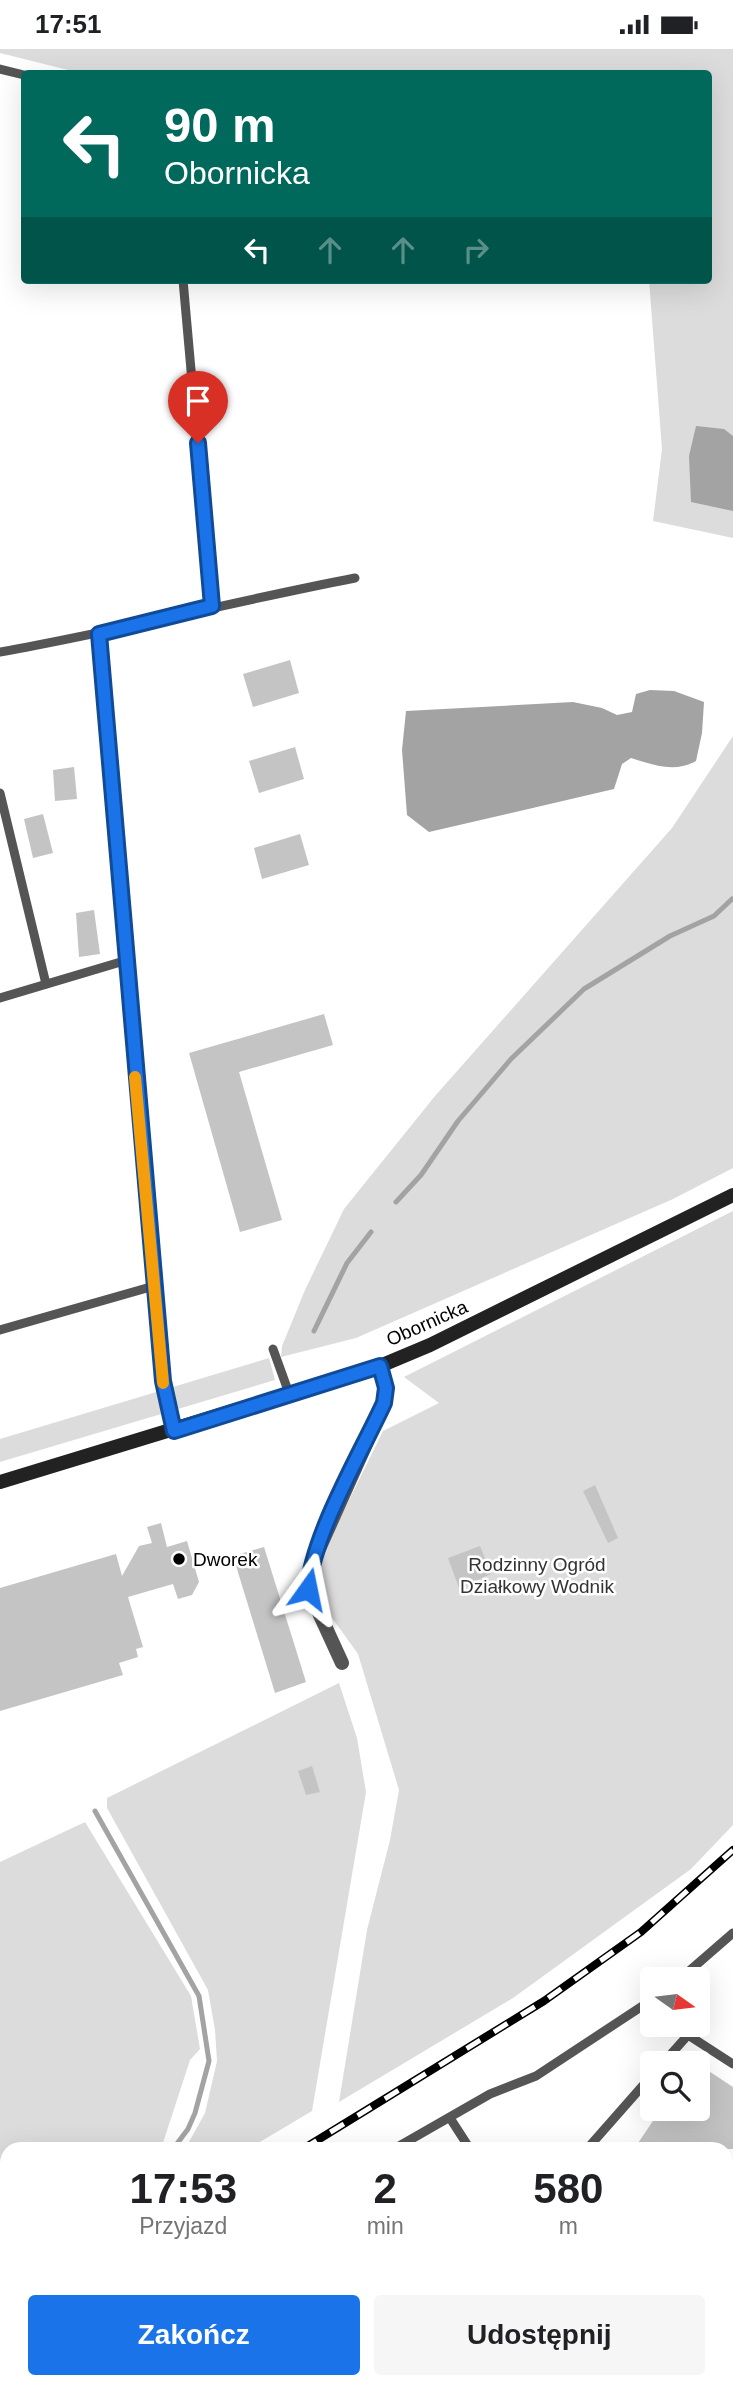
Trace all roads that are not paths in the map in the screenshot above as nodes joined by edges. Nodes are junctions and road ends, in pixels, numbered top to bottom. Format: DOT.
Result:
graph roads {
  1 [pos="0,69"];
  2 [pos="21,74"];
  3 [pos="183,284"];
  4 [pos="355,578"];
  5 [pos="212,606"];
  6 [pos="99,634"];
  7 [pos="0,652"];
  8 [pos="0,793"];
  9 [pos="124,961"];
  10 [pos="46,983"];
  11 [pos="0,998"];
  12 [pos="733,1195"];
  13 [pos="154,1286"];
  14 [pos="0,1330"];
  15 [pos="273,1349"];
  16 [pos="380,1366"];
  17 [pos="290,1396"];
  18 [pos="174,1431"];
  19 [pos="0,1482"];
  20 [pos="342,1663"];
  21 [pos="733,1933"];
  22 [pos="694,1967"];
  23 [pos="640,2007"];
  24 [pos="674,2051"];
  25 [pos="733,2064"];
  26 [pos="640,2089"];
  27 [pos="450,2118"];
  28 [pos="408,2142"];
  29 [pos="465,2142"];
  30 [pos="592,2142"];
  1 -- 2 [label="lane"];
  3 -- 5 [label="lane"];
  4 -- 5 [label="lane"];
  5 -- 6 [label="lane"];
  6 -- 7 [label="lane"];
  6 -- 9 [label="lane"];
  8 -- 10 [label="lane"];
  9 -- 10 [label="lane"];
  9 -- 13 [label="lane"];
  10 -- 11 [label="lane"];
  12 -- 16 [label="main road, Obornicka"];
  13 -- 14 [label="lane"];
  13 -- 18 [label="lane"];
  15 -- 17 [label="lane"];
  16 -- 17 [label="main road, Obornicka"];
  16 -- 20 [label="street"];
  17 -- 18 [label="main road, Obornicka"];
  18 -- 19 [label="main road, Obornicka"];
  21 -- 22 [label="lane"];
  23 -- 27 [label="lane"];
  24 -- 25 [label="lane"];
  26 -- 30 [label="lane"];
  27 -- 28 [label="lane"];
  27 -- 29 [label="lane"];
}
